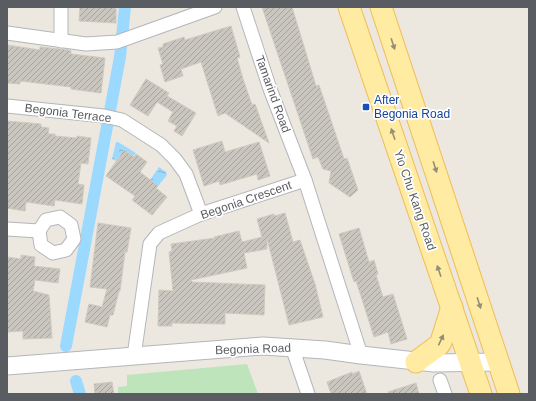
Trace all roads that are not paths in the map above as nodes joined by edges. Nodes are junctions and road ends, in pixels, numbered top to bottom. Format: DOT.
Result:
graph roads {
  1 [pos="60,7"];
  2 [pos="215,7"];
  3 [pos="243,7"];
  4 [pos="349,7"];
  5 [pos="381,7"];
  6 [pos="7,33"];
  7 [pos="61,41"];
  8 [pos="7,106"];
  9 [pos="305,180"];
  10 [pos="201,214"];
  11 [pos="7,229"];
  12 [pos="39,232"];
  13 [pos="452,307"];
  14 [pos="292,347"];
  15 [pos="361,355"];
  16 [pos="134,356"];
  17 [pos="416,362"];
  18 [pos="499,362"];
  19 [pos="471,363"];
  20 [pos="7,366"];
  21 [pos="440,380"];
  22 [pos="308,394"];
  23 [pos="445,394"];
  24 [pos="481,394"];
  25 [pos="509,394"];
  1 -- 7 [label="street"];
  2 -- 7 [label="street"];
  3 -- 9 [label="street, Tamarind Road"];
  13 -- 4 [label="main road, Yio Chu Kang Road, one-way"];
  5 -- 18 [label="main road, one-way"];
  6 -- 7 [label="street"];
  8 -- 10 [label="street, Begonia Terrace"];
  9 -- 10 [label="street, Begonia Crescent"];
  9 -- 15 [label="street, Begonia Crescent"];
  10 -- 16 [label="street, Begonia Crescent"];
  11 -- 12 [label="street"];
  17 -- 13 [label="main road, one-way"];
  13 -- 19 [label="main road, Yio Chu Kang Road"];
  14 -- 15 [label="street, Begonia Road"];
  14 -- 16 [label="street, Begonia Road"];
  14 -- 22 [label="street"];
  15 -- 17 [label="street, Begonia Road"];
  16 -- 20 [label="street, Begonia Road"];
  17 -- 19 [label="street, Begonia Road"];
  18 -- 19 [label="street, Begonia Road"];
  18 -- 25 [label="main road"];
  19 -- 24 [label="main road, Yio Chu Kang Road"];
  21 -- 23 [label="street"];
}
